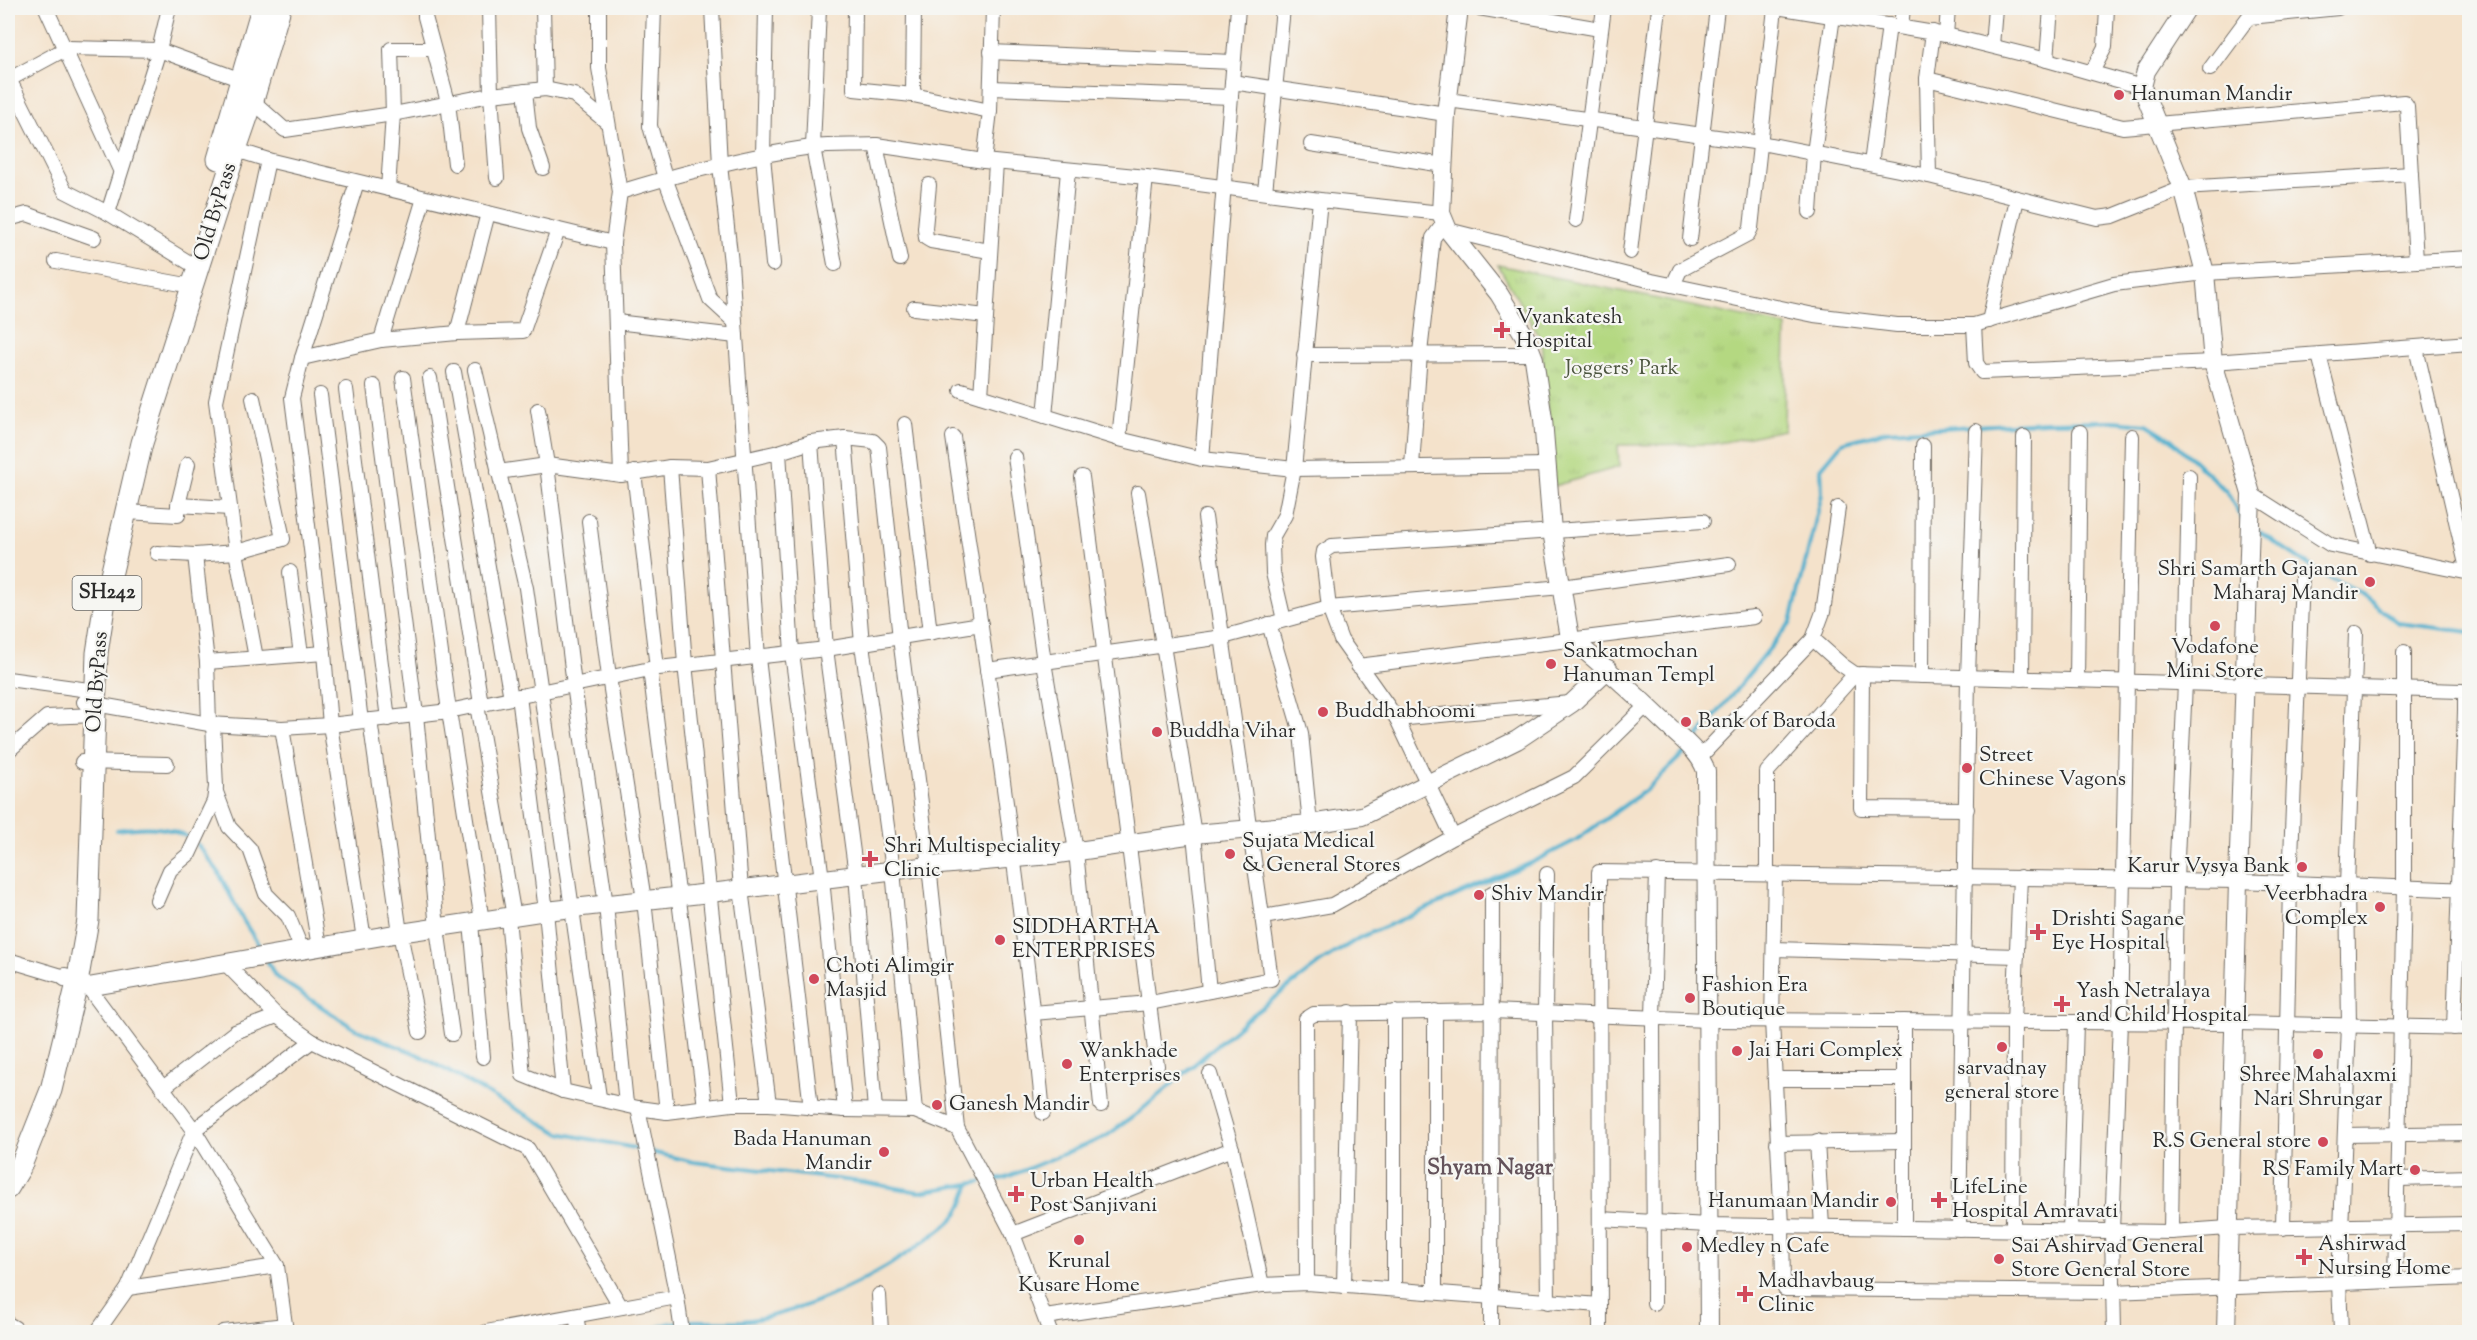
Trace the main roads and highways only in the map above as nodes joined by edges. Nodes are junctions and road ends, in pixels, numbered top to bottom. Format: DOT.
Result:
graph roads {
  1 [pos="262,8"];
  2 [pos="279,8"];
  3 [pos="247,89"];
  4 [pos="190,275"];
  5 [pos="90,703"];
  6 [pos="77,982"];
  7 [pos="8,1166"];
  8 [pos="8,1188"];
  1 -- 3 [label="main road, Old ByPass / SH242"];
  2 -- 3 [label="main road, Old ByPass / SH242"];
  3 -- 4 [label="main road, Old ByPass / SH242"];
  4 -- 5 [label="main road, Old ByPass / SH242"];
  4 -- 5 [label="main road, Old ByPass / SH242"];
  5 -- 6 [label="main road, Old ByPass / SH242"];
  6 -- 7 [label="main road, Old ByPass / SH242"];
  6 -- 8 [label="main road, Old ByPass / SH242"];
}
